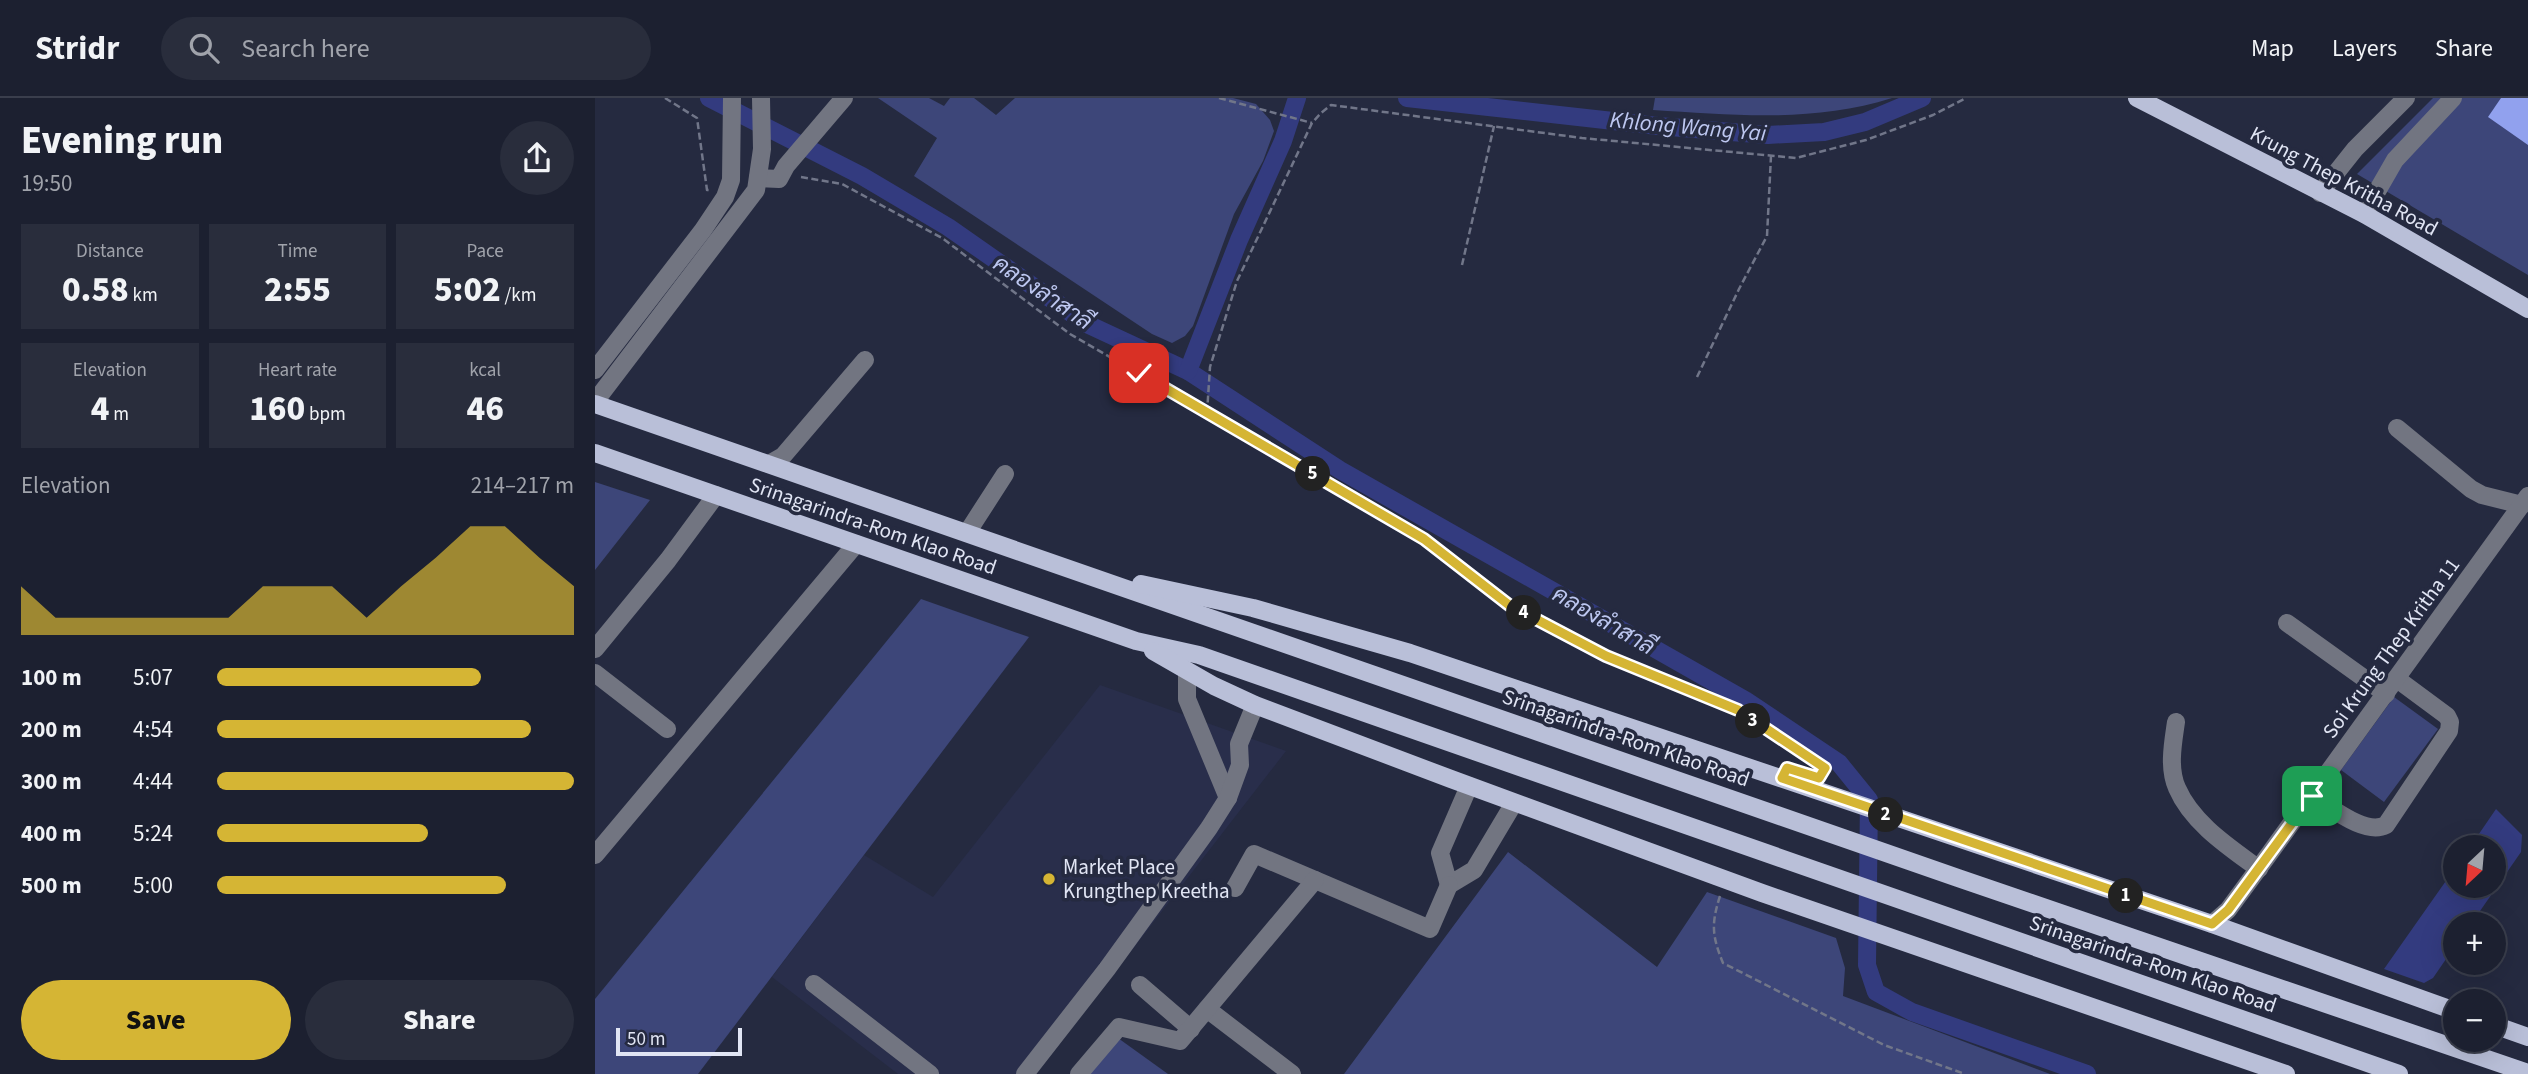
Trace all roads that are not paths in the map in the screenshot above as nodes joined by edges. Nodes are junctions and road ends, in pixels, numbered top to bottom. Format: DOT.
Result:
graph roads {
  1 [pos="732,98"];
  2 [pos="844,98"];
  3 [pos="2137,98"];
  4 [pos="2406,98"];
  5 [pos="2453,98"];
  6 [pos="762,102"];
  7 [pos="758,178"];
  8 [pos="2320,193"];
  9 [pos="2364,214"];
  10 [pos="2528,309"];
  11 [pos="865,360"];
  12 [pos="595,370"];
  13 [pos="595,398"];
  14 [pos="595,404"];
  15 [pos="2397,428"];
  16 [pos="595,453"];
  17 [pos="769,464"];
  18 [pos="1005,474"];
  19 [pos="716,495"];
  20 [pos="2525,501"];
  21 [pos="967,533"];
  22 [pos="856,544"];
  23 [pos="1066,568"];
  24 [pos="2287,623"];
  25 [pos="1136,641"];
  26 [pos="595,649"];
  27 [pos="1187,671"];
  28 [pos="595,673"];
  29 [pos="2391,686"];
  30 [pos="1255,705"];
  31 [pos="2176,722"];
  32 [pos="667,729"];
  33 [pos="1469,786"];
  34 [pos="2312,796"];
  35 [pos="1228,798"];
  36 [pos="1514,803"];
  37 [pos="595,855"];
  38 [pos="2259,869"];
  39 [pos="1315,880"];
  40 [pos="1449,885"];
  41 [pos="1235,888"];
  42 [pos="2212,924"];
  43 [pos="814,984"];
  44 [pos="1140,985"];
  45 [pos="2443,1007"];
  46 [pos="1207,1009"];
  47 [pos="1191,1029"];
  48 [pos="2506,1029"];
  49 [pos="2528,1037"];
  50 [pos="2528,1073"];
  51 [pos="930,1074"];
  52 [pos="1025,1074"];
  53 [pos="1079,1074"];
  54 [pos="1292,1074"];
  55 [pos="2287,1074"];
  56 [pos="2399,1074"];
  1 -- 12 [label="street"];
  2 -- 7 [label="street"];
  3 -- 8 [label="main road, Krung Thep Kritha Road"];
  4 -- 8 [label="street"];
  5 -- 9 [label="street"];
  6 -- 7 [label="street"];
  7 -- 13 [label="street"];
  8 -- 9 [label="main road, Krung Thep Kritha Road"];
  9 -- 10 [label="main road, Krung Thep Kritha Road"];
  11 -- 17 [label="street"];
  14 -- 17 [label="main road, Srinagarindra-Rom Klao Road"];
  15 -- 20 [label="street"];
  16 -- 19 [label="main road, Srinagarindra-Rom Klao Road"];
  17 -- 21 [label="main road, Srinagarindra-Rom Klao Road"];
  18 -- 21 [label="street"];
  19 -- 22 [label="main road, Srinagarindra-Rom Klao Road"];
  19 -- 26 [label="street"];
  20 -- 29 [label="street, Soi Krung Thep Kritha 11"];
  21 -- 23 [label="main road, Srinagarindra-Rom Klao Road"];
  22 -- 25 [label="main road, Srinagarindra-Rom Klao Road"];
  22 -- 37 [label="street"];
  23 -- 42 [label="main road, Srinagarindra-Rom Klao Road"];
  23 -- 50 [label="main road, Srinagarindra-Rom Klao Road"];
  24 -- 29 [label="street"];
  25 -- 27 [label="main road, Srinagarindra-Rom Klao Road"];
  25 -- 56 [label="main road, Srinagarindra-Rom Klao Road"];
  27 -- 30 [label="main road, Srinagarindra-Rom Klao Road"];
  27 -- 35 [label="street"];
  28 -- 32 [label="street"];
  29 -- 34 [label="street, Soi Krung Thep Kritha 11"];
  29 -- 34 [label="street"];
  30 -- 33 [label="main road, Srinagarindra-Rom Klao Road"];
  30 -- 35 [label="street"];
  31 -- 38 [label="street"];
  33 -- 36 [label="main road, Srinagarindra-Rom Klao Road"];
  33 -- 40 [label="street"];
  34 -- 38 [label="street, Soi Krung Thep Kritha 11"];
  35 -- 52 [label="street"];
  36 -- 40 [label="street"];
  36 -- 55 [label="main road, Srinagarindra-Rom Klao Road"];
  38 -- 42 [label="street, Soi Krung Thep Kritha 11"];
  39 -- 40 [label="street"];
  39 -- 41 [label="street"];
  39 -- 46 [label="street"];
  42 -- 45 [label="main road, Srinagarindra-Rom Klao Road"];
  43 -- 51 [label="street"];
  44 -- 47 [label="street"];
  46 -- 47 [label="street"];
  46 -- 54 [label="street"];
  47 -- 53 [label="street"];
  48 -- 49 [label="main road"];
}
